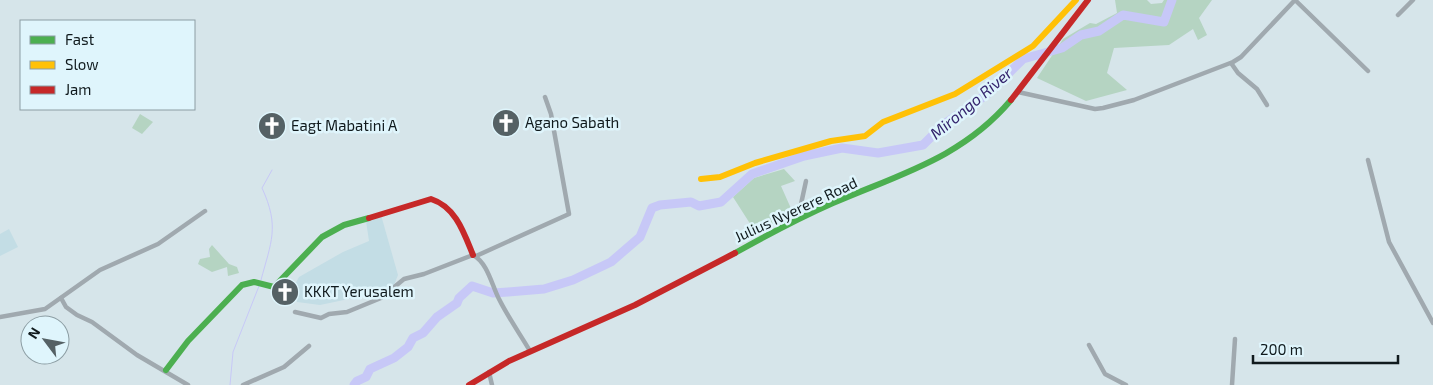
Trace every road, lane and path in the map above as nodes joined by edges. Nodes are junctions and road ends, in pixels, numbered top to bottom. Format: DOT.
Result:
graph roads {
  1 [pos="1076,0"];
  2 [pos="1088,0"];
  3 [pos="1295,0"];
  4 [pos="1413,0"];
  5 [pos="1398,15"];
  6 [pos="1231,63"];
  7 [pos="1368,71"];
  8 [pos="1017,92"];
  9 [pos="545,97"];
  10 [pos="1267,104"];
  11 [pos="1368,160"];
  12 [pos="701,179"];
  13 [pos="806,181"];
  14 [pos="205,210"];
  15 [pos="798,219"];
  16 [pos="474,256"];
  17 [pos="61,298"];
  18 [pos="295,312"];
  19 [pos="0,318"];
  20 [pos="1433,323"];
  21 [pos="1236,339"];
  22 [pos="1089,344"];
  23 [pos="309,346"];
  24 [pos="530,351"];
  25 [pos="166,370"];
  26 [pos="489,372"];
  27 [pos="188,385"];
  28 [pos="243,385"];
  29 [pos="469,385"];
  30 [pos="492,385"];
  31 [pos="1126,385"];
  32 [pos="1232,385"];
  1 -- 12 [label="main road"];
  2 -- 8 [label="main road, Julius Nyerere Road"];
  3 -- 6 [label="street"];
  3 -- 7 [label="street"];
  4 -- 5 [label="street"];
  6 -- 8 [label="street"];
  6 -- 10 [label="street"];
  8 -- 15 [label="main road, Julius Nyerere Road"];
  9 -- 16 [label="street"];
  11 -- 20 [label="street"];
  13 -- 15 [label="street"];
  14 -- 17 [label="street"];
  15 -- 24 [label="main road, Julius Nyerere Road"];
  16 -- 18 [label="street"];
  16 -- 24 [label="street"];
  16 -- 25 [label="main road"];
  17 -- 19 [label="street"];
  17 -- 25 [label="street"];
  21 -- 32 [label="street"];
  22 -- 31 [label="street"];
  23 -- 28 [label="street"];
  24 -- 26 [label="main road, Julius Nyerere Road"];
  25 -- 27 [label="street"];
  26 -- 29 [label="main road, Julius Nyerere Road"];
  26 -- 30 [label="street"];
}
